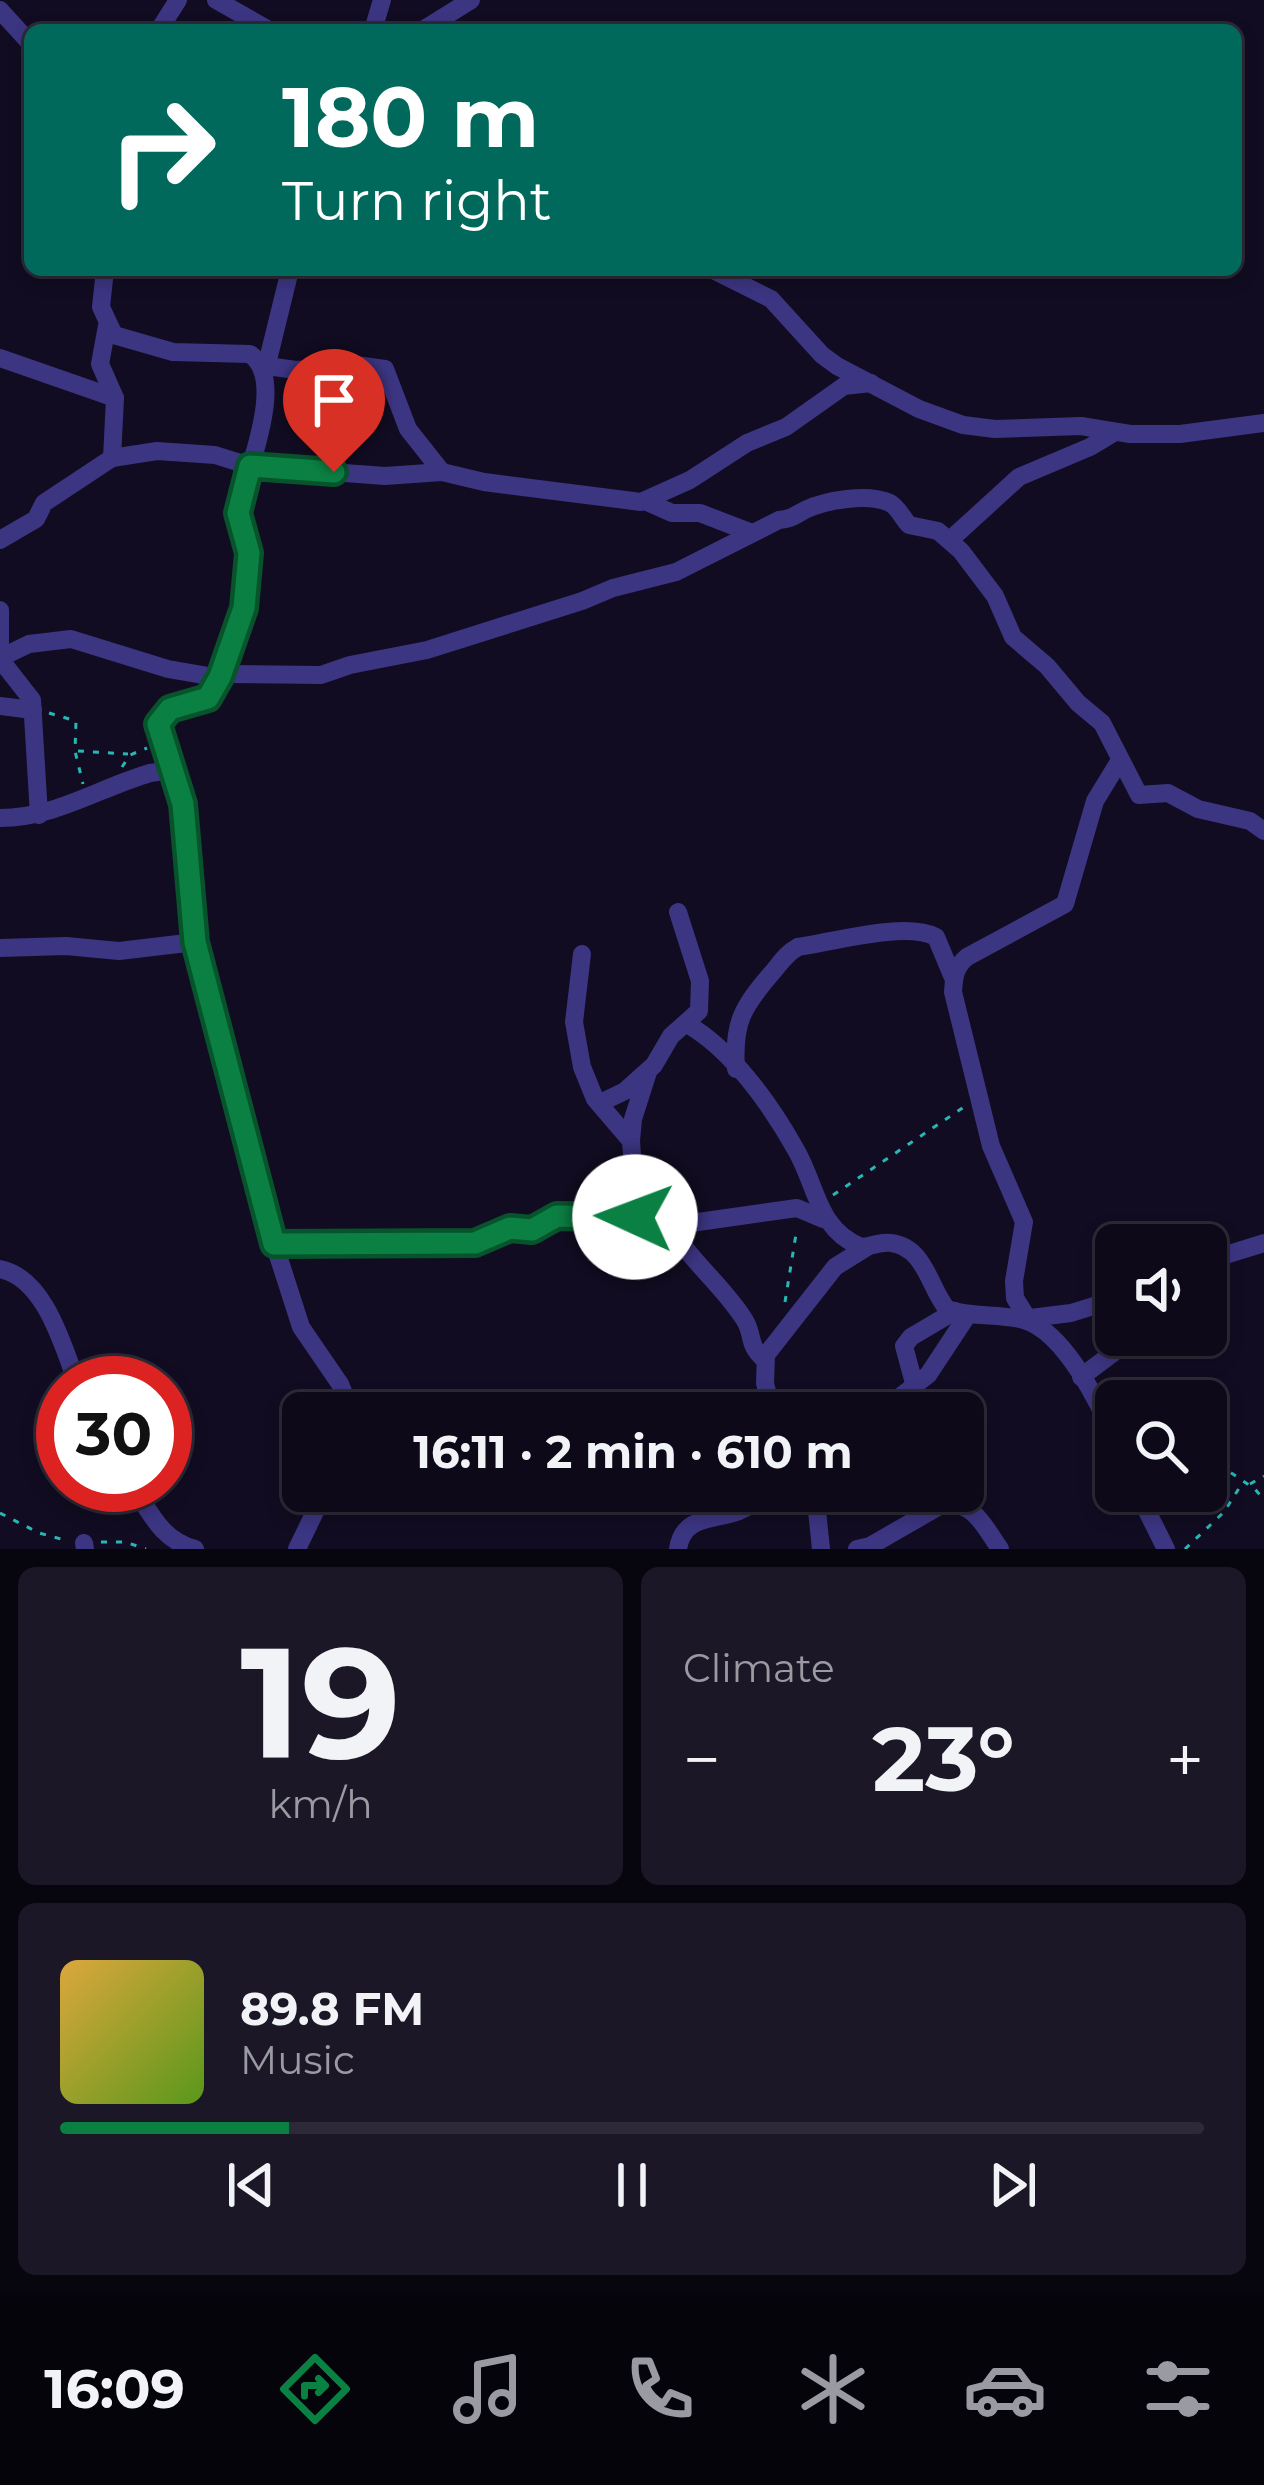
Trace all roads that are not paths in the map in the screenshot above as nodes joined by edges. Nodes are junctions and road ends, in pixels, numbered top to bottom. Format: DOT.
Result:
graph roads {
  1 [pos="216,0"];
  2 [pos="471,0"];
  3 [pos="0,10"];
  4 [pos="258,24"];
  5 [pos="433,24"];
  6 [pos="24,36"];
  7 [pos="104,276"];
  8 [pos="289,276"];
  9 [pos="724,276"];
  10 [pos="107,326"];
  11 [pos="0,358"];
  12 [pos="265,371"];
  13 [pos="872,382"];
  14 [pos="115,398"];
  15 [pos="1264,423"];
  16 [pos="1115,432"];
  17 [pos="112,458"];
  18 [pos="250,466"];
  19 [pos="442,472"];
  20 [pos="645,501"];
  21 [pos="752,533"];
  22 [pos="951,538"];
  23 [pos="0,540"];
  24 [pos="0,610"];
  25 [pos="0,643"];
  26 [pos="0,659"];
  27 [pos="221,676"];
  28 [pos="0,706"];
  29 [pos="33,710"];
  30 [pos="1120,760"];
  31 [pos="172,776"];
  32 [pos="39,815"];
  33 [pos="0,818"];
  34 [pos="1264,831"];
  35 [pos="678,912"];
  36 [pos="195,942"];
  37 [pos="0,948"];
  38 [pos="582,954"];
  39 [pos="953,980"];
  40 [pos="687,1024"];
  41 [pos="650,1068"];
  42 [pos="736,1069"];
  43 [pos="600,1103"];
  44 [pos="631,1141"];
  45 [pos="816,1213"];
  46 [pos="666,1220"];
  47 [pos="1264,1243"];
  48 [pos="274,1244"];
  49 [pos="867,1247"];
  50 [pos="1227,1254"];
  51 [pos="0,1269"];
  52 [pos="1095,1306"];
  53 [pos="961,1314"];
  54 [pos="1025,1319"];
  55 [pos="67,1356"];
  56 [pos="1109,1356"];
  57 [pos="765,1360"];
  58 [pos="1081,1377"];
  59 [pos="915,1387"];
  60 [pos="343,1392"];
  61 [pos="767,1392"];
  62 [pos="908,1392"];
  63 [pos="1095,1398"];
  64 [pos="149,1512"];
  65 [pos="315,1512"];
  66 [pos="737,1512"];
  67 [pos="817,1512"];
  68 [pos="1148,1512"];
  69 [pos="821,1545"];
  70 [pos="990,1545"];
  71 [pos="195,1549"];
  72 [pos="297,1549"];
  73 [pos="678,1549"];
  74 [pos="854,1549"];
  75 [pos="1166,1549"];
  1 -- 4 [label="street"];
  2 -- 5 [label="street"];
  3 -- 6 [label="street"];
  7 -- 10 [label="street"];
  8 -- 12 [label="street"];
  9 -- 13 [label="street"];
  10 -- 12 [label="street"];
  10 -- 14 [label="street"];
  11 -- 14 [label="street"];
  12 -- 18 [label="street"];
  12 -- 19 [label="street"];
  13 -- 16 [label="street"];
  13 -- 20 [label="street"];
  14 -- 17 [label="street"];
  15 -- 16 [label="street"];
  16 -- 22 [label="street"];
  17 -- 18 [label="street"];
  17 -- 23 [label="street"];
  18 -- 19 [label="street"];
  18 -- 27 [label="street"];
  19 -- 20 [label="street"];
  20 -- 21 [label="street"];
  21 -- 22 [label="street"];
  21 -- 27 [label="street"];
  22 -- 30 [label="street"];
  24 -- 25 [label="street"];
  26 -- 27 [label="street"];
  26 -- 29 [label="street"];
  27 -- 31 [label="street"];
  28 -- 29 [label="street"];
  29 -- 32 [label="street"];
  30 -- 34 [label="street"];
  30 -- 39 [label="street"];
  31 -- 32 [label="street"];
  31 -- 36 [label="street"];
  32 -- 33 [label="street"];
  35 -- 40 [label="street"];
  36 -- 37 [label="street"];
  36 -- 48 [label="street"];
  38 -- 43 [label="street"];
  39 -- 42 [label="street"];
  39 -- 54 [label="street"];
  40 -- 41 [label="street"];
  40 -- 42 [label="street"];
  41 -- 43 [label="street"];
  41 -- 44 [label="street"];
  42 -- 45 [label="street"];
  43 -- 44 [label="street"];
  44 -- 46 [label="street"];
  45 -- 46 [label="street"];
  45 -- 49 [label="street"];
  46 -- 48 [label="street"];
  46 -- 57 [label="street"];
  47 -- 50 [label="street"];
  48 -- 60 [label="street"];
  49 -- 53 [label="street"];
  49 -- 57 [label="street"];
  51 -- 55 [label="street"];
  52 -- 54 [label="street"];
  53 -- 54 [label="street"];
  53 -- 59 [label="street"];
  53 -- 59 [label="street"];
  54 -- 58 [label="street"];
  56 -- 58 [label="street"];
  57 -- 61 [label="street"];
  58 -- 63 [label="street"];
  59 -- 62 [label="street"];
  64 -- 71 [label="street"];
  65 -- 72 [label="street"];
  66 -- 73 [label="street"];
  67 -- 69 [label="street"];
  68 -- 75 [label="street"];
  69 -- 74 [label="street"];
  70 -- 74 [label="street"];
}
